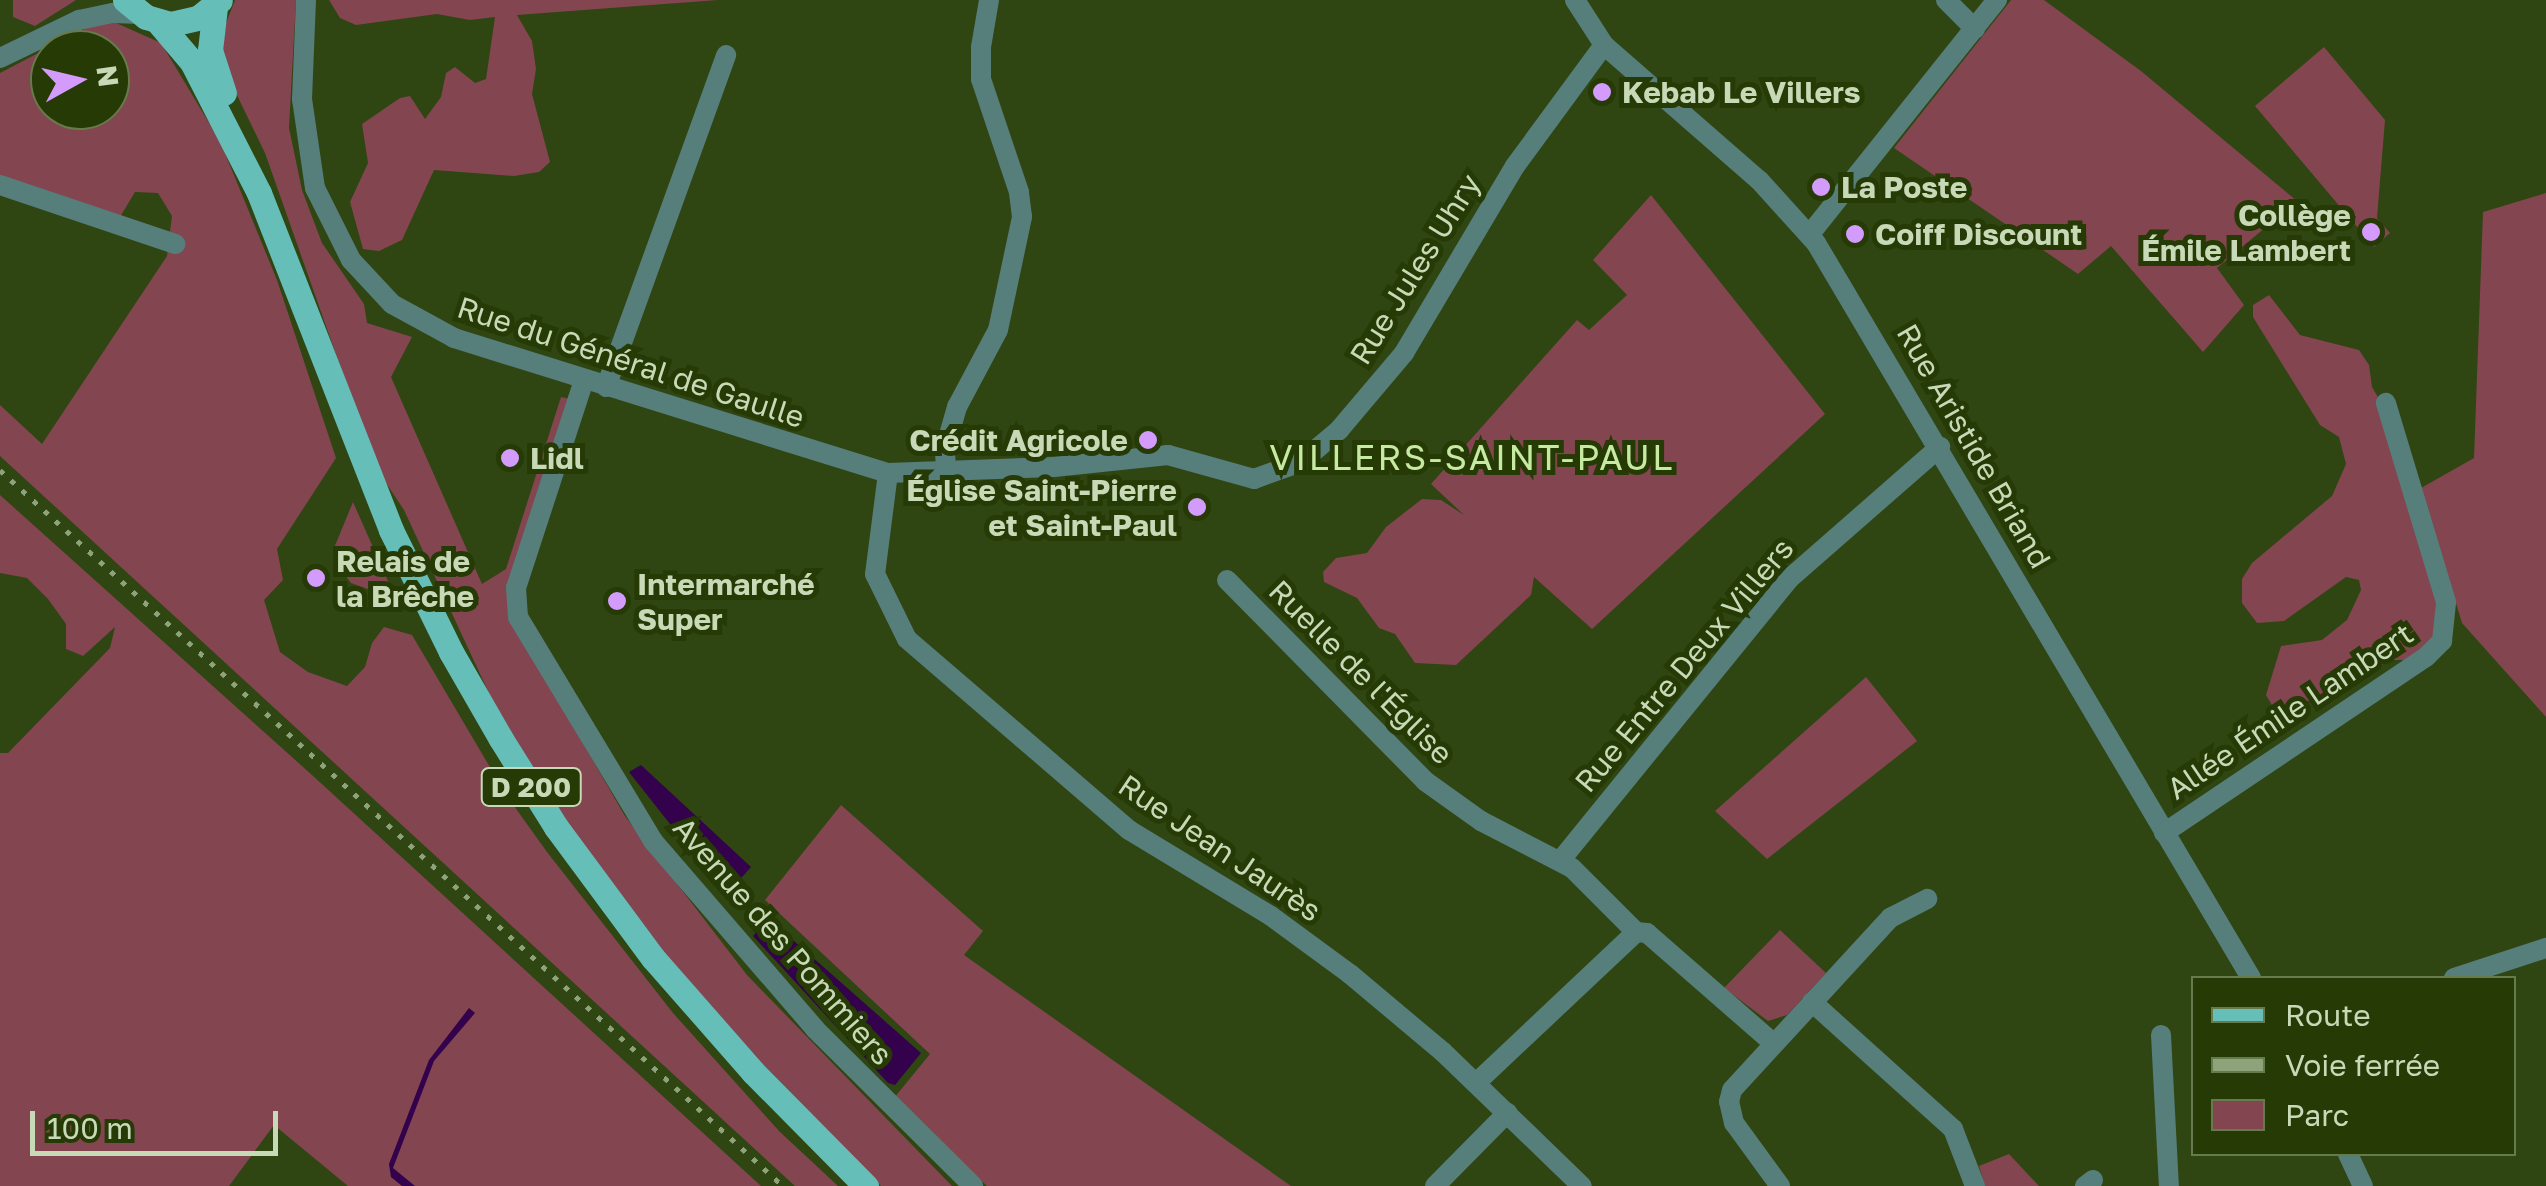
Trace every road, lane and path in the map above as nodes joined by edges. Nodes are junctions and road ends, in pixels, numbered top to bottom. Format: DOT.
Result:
graph roads {
  1 [pos="91,0"];
  2 [pos="306,0"];
  3 [pos="989,0"];
  4 [pos="1576,0"];
  5 [pos="1946,0"];
  6 [pos="1997,0"];
  7 [pos="217,3"];
  8 [pos="141,12"];
  9 [pos="60,28"];
  10 [pos="1975,29"];
  11 [pos="1604,46"];
  12 [pos="726,55"];
  13 [pos="0,58"];
  14 [pos="0,185"];
  15 [pos="1810,234"];
  16 [pos="175,244"];
  17 [pos="310,316"];
  18 [pos="584,380"];
  19 [pos="606,387"];
  20 [pos="2386,402"];
  21 [pos="1940,447"];
  22 [pos="946,470"];
  23 [pos="888,473"];
  24 [pos="1227,580"];
  25 [pos="2164,833"];
  26 [pos="1560,862"];
  27 [pos="1927,898"];
  28 [pos="1636,932"];
  29 [pos="2546,948"];
  30 [pos="2250,976"];
  31 [pos="2460,976"];
  32 [pos="1812,1002"];
  33 [pos="2160,1036"];
  34 [pos="1773,1043"];
  35 [pos="1476,1083"];
  36 [pos="1507,1113"];
  37 [pos="2349,1156"];
  38 [pos="866,1186"];
  39 [pos="973,1186"];
  40 [pos="1435,1186"];
  41 [pos="1582,1186"];
  42 [pos="1780,1186"];
  43 [pos="1975,1186"];
  44 [pos="2169,1186"];
  45 [pos="2363,1186"];
  1 -- 9 [label="street"];
  2 -- 18 [label="street, Rue du Général de Gaulle"];
  3 -- 22 [label="street"];
  4 -- 11 [label="street, Rue Aristide Briand"];
  5 -- 10 [label="street"];
  6 -- 10 [label="street"];
  7 -- 8 [label="main road"];
  7 -- 17 [label="main road, D 200"];
  8 -- 9 [label="street"];
  8 -- 17 [label="main road, D 200"];
  9 -- 13 [label="street"];
  10 -- 15 [label="street"];
  11 -- 15 [label="street, Rue Aristide Briand"];
  11 -- 22 [label="street, Rue Jules Uhry"];
  12 -- 19 [label="street"];
  14 -- 16 [label="street"];
  15 -- 21 [label="street, Rue Aristide Briand"];
  17 -- 38 [label="main road, D 200"];
  18 -- 19 [label="street, Rue du Général de Gaulle"];
  18 -- 39 [label="street, Avenue des Pommiers"];
  19 -- 23 [label="street, Rue du Général de Gaulle"];
  20 -- 25 [label="street, Allée Émile Lambert"];
  21 -- 25 [label="street, Rue Aristide Briand"];
  21 -- 26 [label="street, Rue Entre Deux Villers"];
  22 -- 23 [label="street, Rue du Général de Gaulle"];
  23 -- 35 [label="street, Rue Jean Jaurès"];
  24 -- 26 [label="street, Ruelle de l'Église"];
  25 -- 30 [label="street, Rue Aristide Briand"];
  26 -- 28 [label="street"];
  27 -- 32 [label="street"];
  28 -- 34 [label="street"];
  28 -- 35 [label="street"];
  29 -- 31 [label="street"];
  32 -- 34 [label="street"];
  32 -- 43 [label="street"];
  33 -- 44 [label="street"];
  34 -- 42 [label="street"];
  35 -- 36 [label="street, Rue Jean Jaurès"];
  36 -- 40 [label="street"];
  36 -- 41 [label="street, Rue Jean Jaurès"];
  37 -- 45 [label="street"];
}
